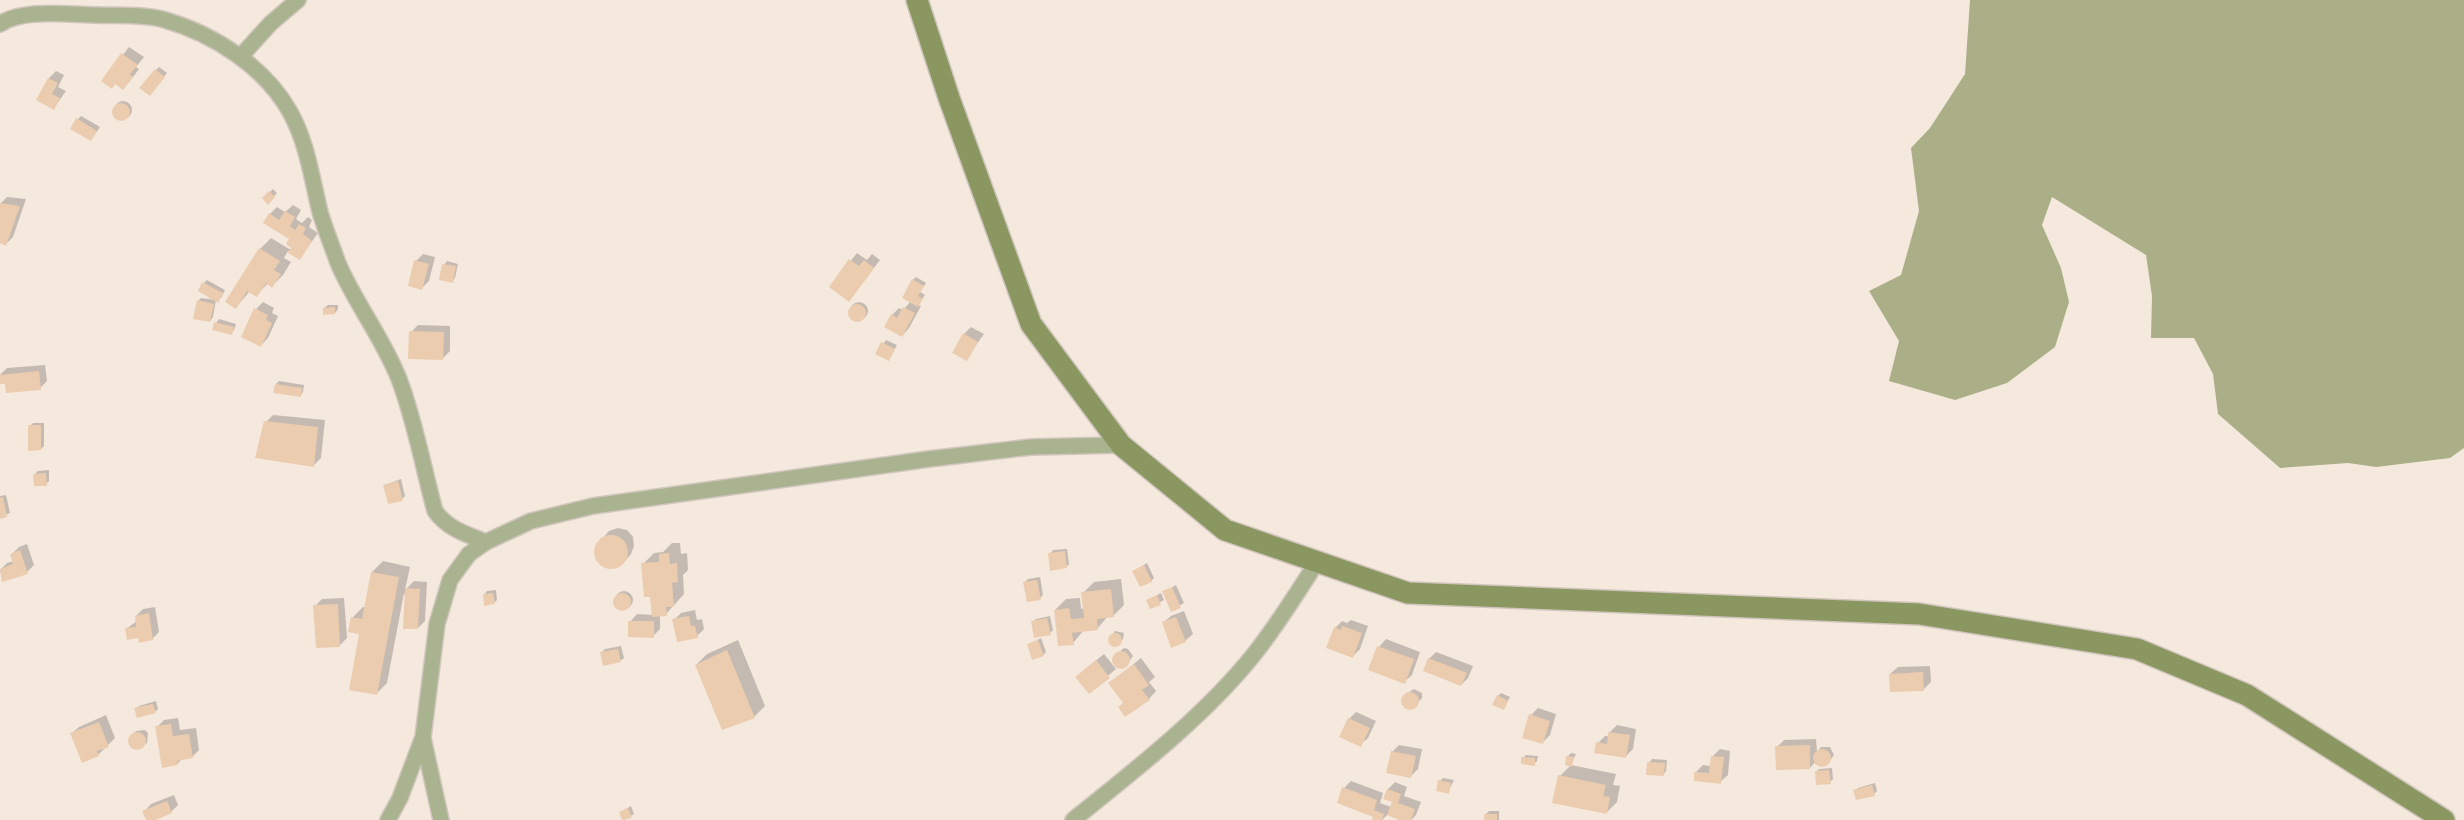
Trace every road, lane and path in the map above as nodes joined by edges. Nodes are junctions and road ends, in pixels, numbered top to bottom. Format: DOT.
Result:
graph roads {
  1 [pos="298,0"];
  2 [pos="917,0"];
  3 [pos="0,24"];
  4 [pos="241,56"];
  5 [pos="1121,445"];
  6 [pos="486,542"];
  7 [pos="1317,562"];
  8 [pos="423,737"];
  9 [pos="388,820"];
  10 [pos="441,820"];
  11 [pos="1073,820"];
  12 [pos="2444,820"];
  1 -- 4 [label="street"];
  2 -- 5 [label="main road"];
  3 -- 4 [label="street"];
  4 -- 6 [label="street"];
  5 -- 6 [label="street"];
  5 -- 7 [label="main road"];
  6 -- 8 [label="street"];
  7 -- 11 [label="street"];
  7 -- 12 [label="main road"];
  8 -- 9 [label="street"];
  8 -- 10 [label="street"];
}
